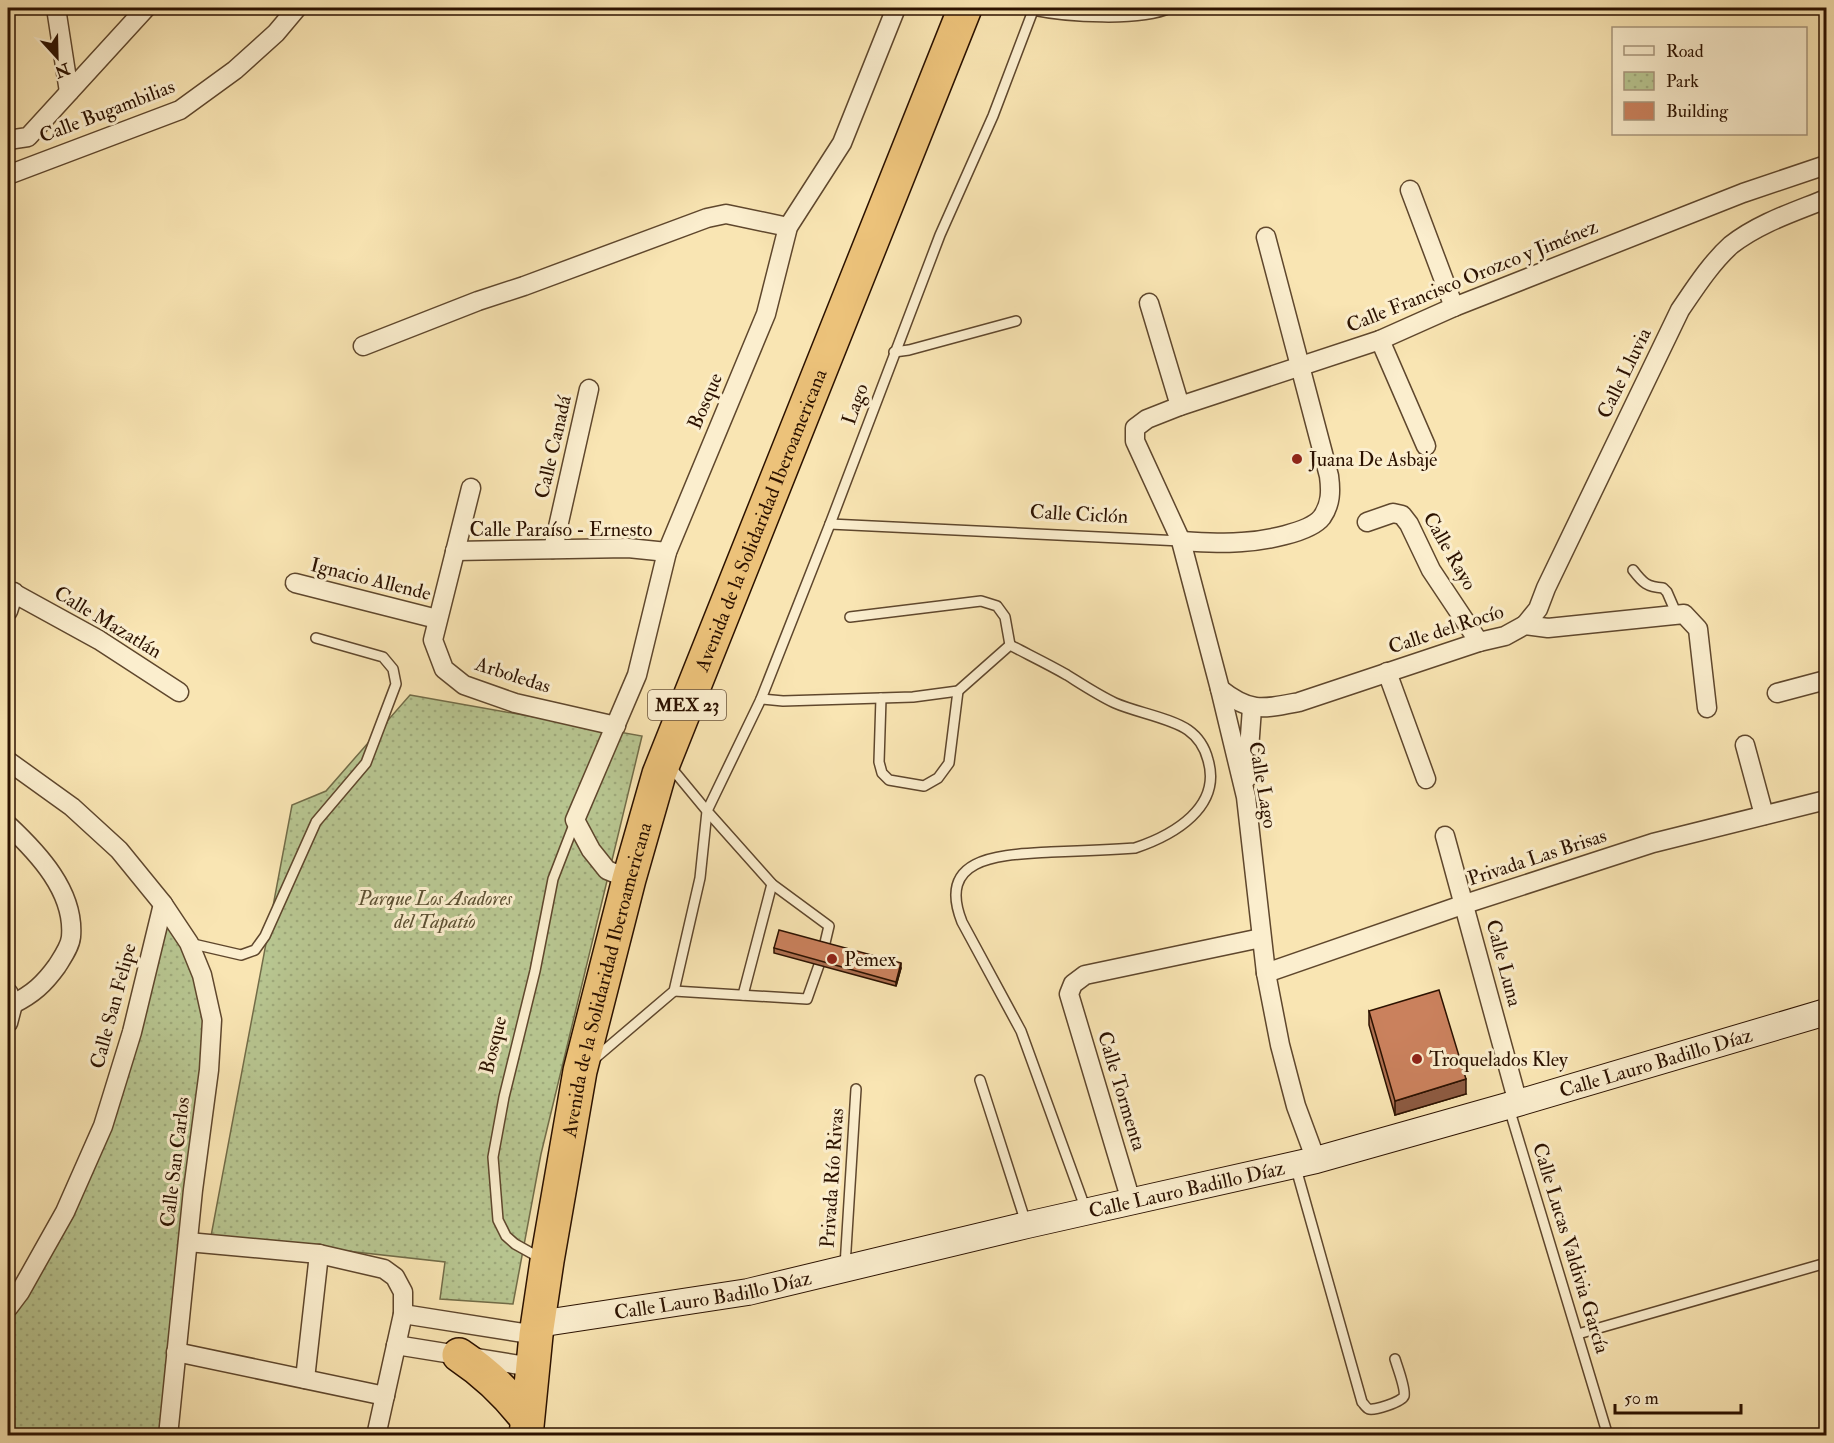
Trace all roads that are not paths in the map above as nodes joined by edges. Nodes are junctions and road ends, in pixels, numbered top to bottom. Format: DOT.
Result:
graph roads {
  1 [pos="56,8"];
  2 [pos="146,8"];
  3 [pos="297,8"];
  4 [pos="896,8"];
  5 [pos="965,8"];
  6 [pos="1170,8"];
  7 [pos="1033,9"];
  8 [pos="69,92"];
  9 [pos="28,137"];
  10 [pos="8,140"];
  11 [pos="34,164"];
  12 [pos="1827,165"];
  13 [pos="8,175"];
  14 [pos="1410,190"];
  15 [pos="1827,199"];
  16 [pos="788,227"];
  17 [pos="1266,237"];
  18 [pos="1149,303"];
  19 [pos="1454,307"];
  20 [pos="1016,321"];
  21 [pos="1380,340"];
  22 [pos="363,346"];
  23 [pos="894,352"];
  24 [pos="1300,365"];
  25 [pos="589,389"];
  26 [pos="1180,406"];
  27 [pos="1135,428"];
  28 [pos="1426,446"];
  29 [pos="471,488"];
  30 [pos="1366,522"];
  31 [pos="830,524"];
  32 [pos="1181,542"];
  33 [pos="553,549"];
  34 [pos="455,551"];
  35 [pos="667,552"];
  36 [pos="1633,570"];
  37 [pos="295,584"];
  38 [pos="11,591"];
  39 [pos="8,611"];
  40 [pos="850,617"];
  41 [pos="438,619"];
  42 [pos="1684,619"];
  43 [pos="1525,625"];
  44 [pos="316,638"];
  45 [pos="1479,642"];
  46 [pos="1010,645"];
  47 [pos="1387,672"];
  48 [pos="1827,680"];
  49 [pos="1220,689"];
  50 [pos="958,691"];
  51 [pos="179,692"];
  52 [pos="1777,693"];
  53 [pos="881,698"];
  54 [pos="761,699"];
  55 [pos="1252,708"];
  56 [pos="1707,708"];
  57 [pos="616,726"];
  58 [pos="1745,745"];
  59 [pos="665,760"];
  60 [pos="8,761"];
  61 [pos="1426,779"];
  62 [pos="1246,797"];
  63 [pos="1827,800"];
  64 [pos="707,811"];
  65 [pos="1764,814"];
  66 [pos="575,820"];
  67 [pos="8,825"];
  68 [pos="1445,836"];
  69 [pos="629,879"];
  70 [pos="772,884"];
  71 [pos="164,904"];
  72 [pos="1465,904"];
  73 [pos="1261,938"];
  74 [pos="189,943"];
  75 [pos="824,947"];
  76 [pos="819,965"];
  77 [pos="1266,973"];
  78 [pos="674,991"];
  79 [pos="743,995"];
  80 [pos="10,998"];
  81 [pos="1827,1011"];
  82 [pos="8,1023"];
  83 [pos="580,1071"];
  84 [pos="980,1080"];
  85 [pos="856,1089"];
  86 [pos="1514,1104"];
  87 [pos="1305,1162"];
  88 [pos="1131,1201"];
  89 [pos="1086,1212"];
  90 [pos="1027,1225"];
  91 [pos="188,1242"];
  92 [pos="319,1254"];
  93 [pos="547,1261"];
  94 [pos="1827,1263"];
  95 [pos="844,1269"];
  96 [pos="8,1308"];
  97 [pos="403,1314"];
  98 [pos="537,1329"];
  99 [pos="1578,1334"];
  100 [pos="396,1345"];
  101 [pos="176,1352"];
  102 [pos="459,1355"];
  103 [pos="1395,1359"];
  104 [pos="532,1367"];
  105 [pos="305,1379"];
  106 [pos="385,1396"];
  107 [pos="526,1427"];
  108 [pos="1827,1434"];
  109 [pos="168,1436"];
  110 [pos="376,1436"];
  111 [pos="1608,1436"];
  112 [pos="1821,1436"];
  1 -- 8 [label="street"];
  2 -- 8 [label="street"];
  3 -- 11 [label="street, Calle Bugambilias"];
  4 -- 16 [label="street, Bosque"];
  5 -- 59 [label="highway, Avenida de la Solidaridad Iberoamericana / MEX 23"];
  6 -- 7 [label="lane"];
  7 -- 23 [label="lane, Lago"];
  8 -- 9 [label="street"];
  9 -- 10 [label="street"];
  9 -- 11 [label="street"];
  11 -- 13 [label="street, Calle Bugambilias"];
  12 -- 19 [label="street, Calle Francisco Orozco y Jiménez"];
  14 -- 19 [label="street"];
  15 -- 43 [label="street, Calle Lluvia"];
  16 -- 22 [label="street"];
  16 -- 35 [label="street, Bosque"];
  17 -- 24 [label="street"];
  18 -- 26 [label="street"];
  19 -- 21 [label="street, Calle Francisco Orozco y Jiménez"];
  20 -- 23 [label="lane"];
  21 -- 24 [label="street, Calle Francisco Orozco y Jiménez"];
  21 -- 28 [label="street"];
  23 -- 31 [label="lane, Lago"];
  24 -- 26 [label="street, Calle Francisco Orozco y Jiménez"];
  24 -- 32 [label="street, Calle Ciclón"];
  25 -- 33 [label="street, Calle Canadá"];
  26 -- 27 [label="street, Calle Francisco Orozco y Jiménez"];
  27 -- 32 [label="street, Calle Lago"];
  29 -- 34 [label="street, Arboledas"];
  30 -- 45 [label="street, Calle Rayo"];
  31 -- 32 [label="lane, Calle Ciclón"];
  31 -- 54 [label="lane, Lago"];
  32 -- 49 [label="street, Calle Lago"];
  33 -- 34 [label="street, Calle Paraíso - Ernesto"];
  33 -- 35 [label="street, Calle Paraíso - Ernesto"];
  34 -- 41 [label="street, Arboledas"];
  35 -- 57 [label="street, Bosque"];
  36 -- 42 [label="lane"];
  37 -- 41 [label="street, Ignacio Allende"];
  38 -- 39 [label="street"];
  38 -- 51 [label="street, Calle Mazatlán"];
  40 -- 46 [label="lane"];
  41 -- 57 [label="street, Arboledas"];
  42 -- 43 [label="street, Calle del Rocío"];
  42 -- 56 [label="street"];
  43 -- 45 [label="street, Calle del Rocío"];
  44 -- 74 [label="lane"];
  45 -- 47 [label="street, Calle del Rocío"];
  46 -- 50 [label="lane"];
  46 -- 89 [label="lane"];
  47 -- 55 [label="street, Calle del Rocío"];
  47 -- 61 [label="street"];
  48 -- 52 [label="street"];
  49 -- 55 [label="street"];
  49 -- 62 [label="street, Calle Lago"];
  50 -- 53 [label="lane"];
  50 -- 53 [label="lane"];
  53 -- 54 [label="lane"];
  54 -- 64 [label="lane, Lago"];
  55 -- 62 [label="street"];
  57 -- 66 [label="street, Bosque"];
  58 -- 65 [label="street"];
  59 -- 64 [label="lane"];
  59 -- 69 [label="highway, Avenida de la Solidaridad Iberoamericana / MEX 23"];
  60 -- 71 [label="street"];
  62 -- 73 [label="street, Calle Lago"];
  63 -- 65 [label="street, Privada Las Brisas"];
  64 -- 70 [label="lane"];
  64 -- 78 [label="lane, Lago"];
  65 -- 72 [label="street, Privada Las Brisas"];
  66 -- 69 [label="street"];
  66 -- 93 [label="lane, Bosque"];
  67 -- 80 [label="street"];
  68 -- 72 [label="street, Calle Luna"];
  69 -- 83 [label="highway, Avenida de la Solidaridad Iberoamericana / MEX 23"];
  70 -- 75 [label="lane"];
  70 -- 79 [label="lane"];
  71 -- 74 [label="street, Calle San Carlos"];
  71 -- 96 [label="street, Calle San Felipe"];
  72 -- 77 [label="street, Privada Las Brisas"];
  72 -- 86 [label="street, Calle Luna"];
  73 -- 77 [label="street, Calle Lago"];
  73 -- 88 [label="street, Calle Tormenta"];
  74 -- 91 [label="street, Calle San Carlos"];
  76 -- 79 [label="lane"];
  77 -- 87 [label="street, Calle Lago"];
  78 -- 79 [label="lane"];
  78 -- 83 [label="lane"];
  80 -- 82 [label="street"];
  81 -- 86 [label="street, Calle Lauro Badillo Díaz"];
  83 -- 93 [label="highway, Avenida de la Solidaridad Iberoamericana / MEX 23"];
  84 -- 90 [label="lane"];
  85 -- 95 [label="lane, Privada Río Rivas"];
  86 -- 87 [label="street, Calle Lauro Badillo Díaz"];
  86 -- 99 [label="lane, Calle Lucas Valdivia García"];
  87 -- 88 [label="street, Calle Lauro Badillo Díaz"];
  87 -- 103 [label="lane"];
  88 -- 89 [label="street, Calle Lauro Badillo Díaz"];
  89 -- 90 [label="street, Calle Lauro Badillo Díaz"];
  90 -- 95 [label="street, Calle Lauro Badillo Díaz"];
  91 -- 92 [label="street"];
  91 -- 101 [label="street, Calle San Carlos"];
  92 -- 97 [label="street"];
  92 -- 105 [label="street"];
  93 -- 98 [label="highway, Avenida de la Solidaridad Iberoamericana / MEX 23"];
  94 -- 99 [label="lane"];
  95 -- 98 [label="street, Calle Lauro Badillo Díaz"];
  97 -- 98 [label="street"];
  97 -- 100 [label="street"];
  98 -- 104 [label="highway, Avenida de la Solidaridad Iberoamericana / MEX 23"];
  99 -- 111 [label="lane, Calle Lucas Valdivia García"];
  100 -- 102 [label="street"];
  100 -- 106 [label="street"];
  101 -- 105 [label="street"];
  101 -- 109 [label="street, Calle San Carlos"];
  102 -- 104 [label="street"];
  102 -- 107 [label="highway"];
  104 -- 107 [label="highway, Avenida de la Solidaridad Iberoamericana / MEX 23"];
  105 -- 106 [label="street"];
  106 -- 110 [label="street"];
  108 -- 112 [label="lane"];
}
